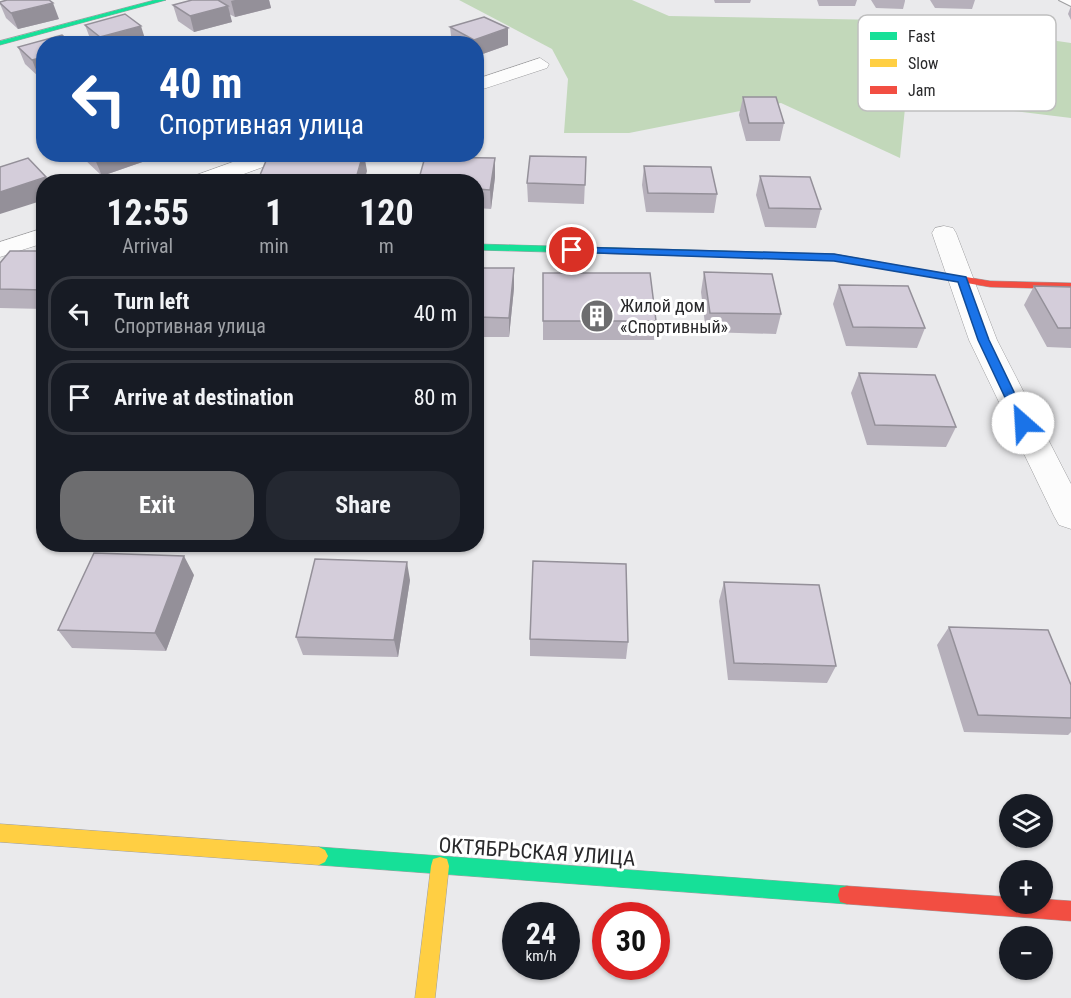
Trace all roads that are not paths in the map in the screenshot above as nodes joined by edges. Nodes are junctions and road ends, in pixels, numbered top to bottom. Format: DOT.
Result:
graph roads {
  1 [pos="162,0"];
  2 [pos="1065,0"];
  3 [pos="1071,3"];
  4 [pos="0,43"];
  5 [pos="540,63"];
  6 [pos="484,83"];
  7 [pos="255,162"];
  8 [pos="221,174"];
  9 [pos="944,233"];
  10 [pos="36,238"];
  11 [pos="484,247"];
  12 [pos="0,250"];
  13 [pos="962,279"];
  14 [pos="1071,286"];
  15 [pos="1071,516"];
  16 [pos="0,833"];
  17 [pos="440,866"];
  18 [pos="1071,911"];
  19 [pos="425,998"];
  1 -- 4 [label="street"];
  2 -- 3 [label="lane"];
  5 -- 6 [label="street"];
  7 -- 8 [label="street"];
  9 -- 13 [label="street"];
  10 -- 12 [label="street"];
  11 -- 13 [label="street"];
  13 -- 14 [label="street"];
  13 -- 15 [label="street"];
  16 -- 17 [label="street, ОКТЯБРЬСКАЯ УЛИЦА"];
  17 -- 18 [label="street, ОКТЯБРЬСКАЯ УЛИЦА"];
  17 -- 19 [label="street"];
}
